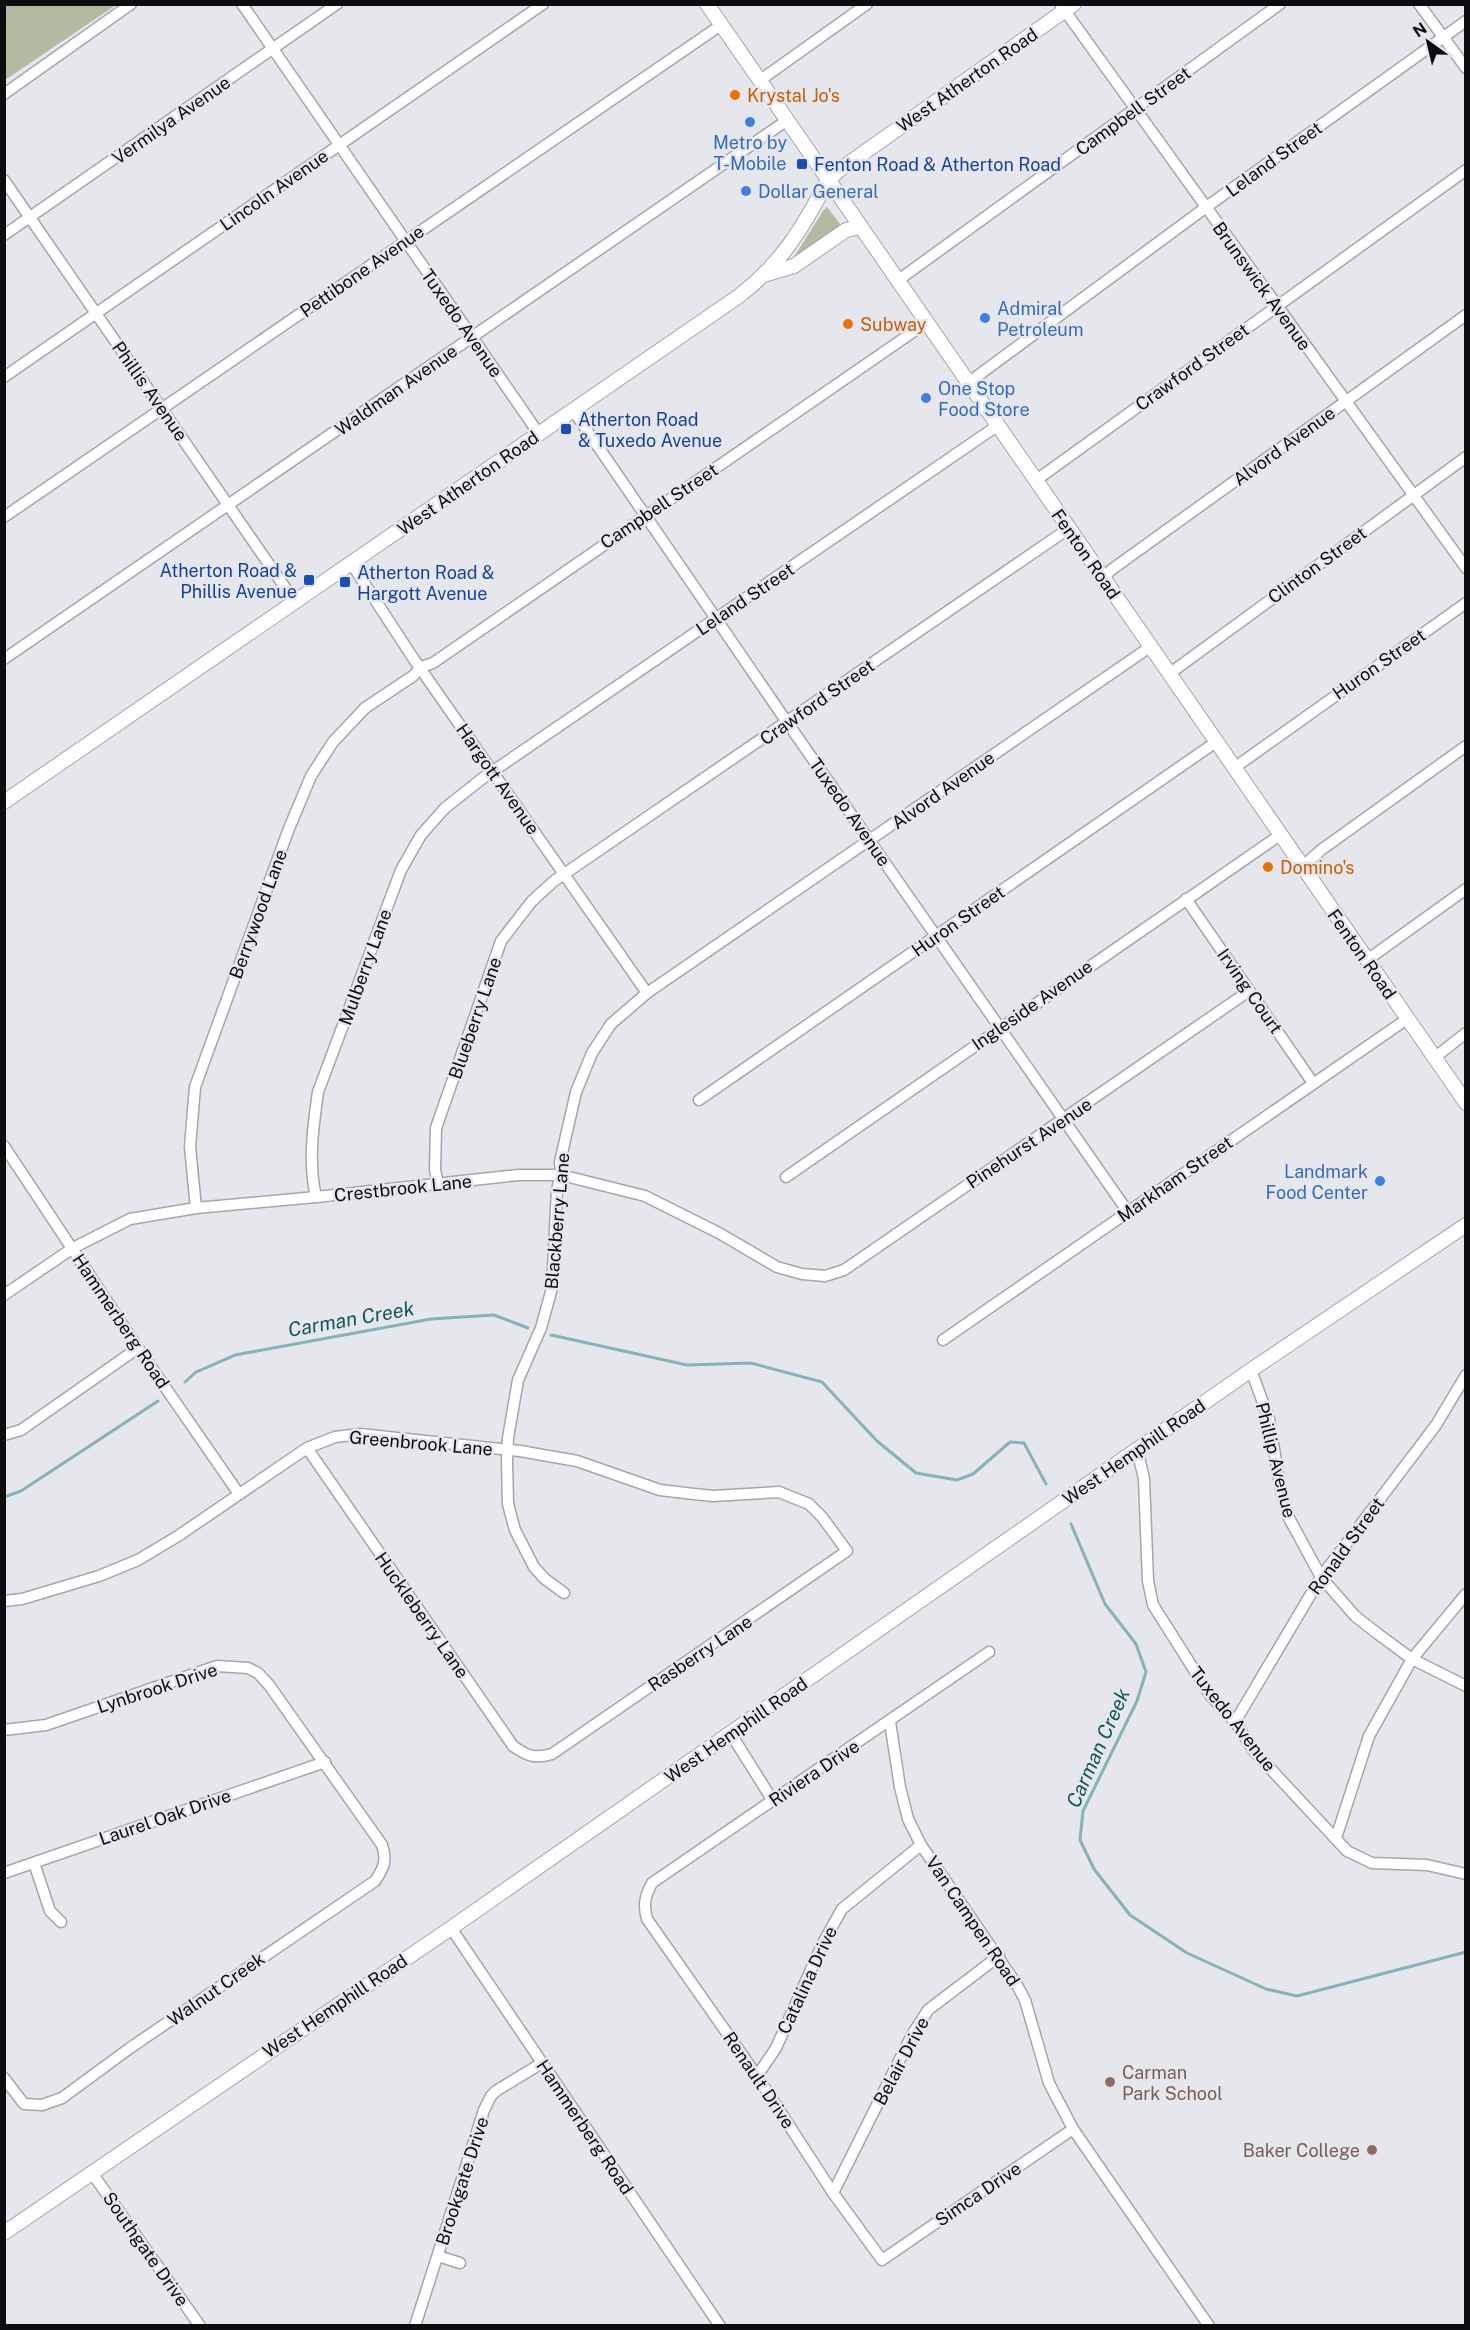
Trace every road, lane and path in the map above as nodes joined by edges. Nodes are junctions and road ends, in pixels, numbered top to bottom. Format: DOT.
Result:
graph roads {
  1 [pos="131,4"];
  2 [pos="242,4"];
  3 [pos="337,4"];
  4 [pos="543,4"];
  5 [pos="707,4"];
  6 [pos="867,4"];
  7 [pos="1280,4"];
  8 [pos="1419,4"];
  9 [pos="1066,7"];
  10 [pos="1466,21"];
  11 [pos="721,25"];
  12 [pos="1443,37"];
  13 [pos="273,49"];
  14 [pos="1466,68"];
  15 [pos="759,81"];
  16 [pos="4,94"];
  17 [pos="1135,110"];
  18 [pos="786,121"];
  19 [pos="340,145"];
  20 [pos="1466,170"];
  21 [pos="4,180"];
  22 [pos="828,180"];
  23 [pos="1206,208"];
  24 [pos="30,217"];
  25 [pos="860,227"];
  26 [pos="4,235"];
  27 [pos="406,241"];
  28 [pos="765,275"];
  29 [pos="897,281"];
  30 [pos="1277,306"];
  31 [pos="96,313"];
  32 [pos="1466,315"];
  33 [pos="926,323"];
  34 [pos="472,337"];
  35 [pos="4,377"];
  36 [pos="968,383"];
  37 [pos="1346,401"];
  38 [pos="162,409"];
  39 [pos="573,410"];
  40 [pos="997,426"];
  41 [pos="539,434"];
  42 [pos="1466,457"];
  43 [pos="1035,481"];
  44 [pos="1413,495"];
  45 [pos="229,505"];
  46 [pos="645,516"];
  47 [pos="4,517"];
  48 [pos="1068,529"];
  49 [pos="351,563"];
  50 [pos="1466,568"];
  51 [pos="1103,579"];
  52 [pos="295,602"];
  53 [pos="1466,603"];
  54 [pos="716,619"];
  55 [pos="1150,647"];
  56 [pos="4,658"];
  57 [pos="421,667"];
  58 [pos="1169,674"];
  59 [pos="787,722"];
  60 [pos="1216,742"];
  61 [pos="1466,746"];
  62 [pos="1234,768"];
  63 [pos="494,772"];
  64 [pos="4,802"];
  65 [pos="1280,835"];
  66 [pos="869,840"];
  67 [pos="1302,867"];
  68 [pos="565,875"];
  69 [pos="1466,889"];
  70 [pos="1186,899"];
  71 [pos="936,936"];
  72 [pos="1367,960"];
  73 [pos="1250,991"];
  74 [pos="647,993"];
  75 [pos="1407,1018"];
  76 [pos="1000,1027"];
  77 [pos="1466,1033"];
  78 [pos="1434,1058"];
  79 [pos="1313,1083"];
  80 [pos="699,1100"];
  81 [pos="1466,1103"];
  82 [pos="1064,1120"];
  83 [pos="4,1146"];
  84 [pos="561,1175"];
  85 [pos="786,1177"];
  86 [pos="438,1184"];
  87 [pos="316,1197"];
  88 [pos="196,1208"];
  89 [pos="1128,1212"];
  90 [pos="1466,1225"];
  91 [pos="73,1248"];
  92 [pos="802,1274"];
  93 [pos="4,1295"];
  94 [pos="943,1340"];
  95 [pos="138,1348"];
  96 [pos="1251,1370"];
  97 [pos="1466,1376"];
  98 [pos="4,1435"];
  99 [pos="307,1448"];
  100 [pos="1137,1449"];
  101 [pos="509,1450"];
  102 [pos="239,1494"];
  103 [pos="847,1551"];
  104 [pos="1322,1577"];
  105 [pos="564,1593"];
  106 [pos="1466,1594"];
  107 [pos="4,1601"];
  108 [pos="989,1653"];
  109 [pos="1412,1659"];
  110 [pos="1466,1686"];
  111 [pos="890,1722"];
  112 [pos="1235,1722"];
  113 [pos="4,1730"];
  114 [pos="731,1734"];
  115 [pos="552,1754"];
  116 [pos="325,1762"];
  117 [pos="773,1801"];
  118 [pos="1336,1838"];
  119 [pos="921,1845"];
  120 [pos="34,1863"];
  121 [pos="385,1865"];
  122 [pos="4,1873"];
  123 [pos="1466,1874"];
  124 [pos="645,1898"];
  125 [pos="61,1922"];
  126 [pos="451,1928"];
  127 [pos="999,1956"];
  128 [pos="542,2063"];
  129 [pos="757,2076"];
  130 [pos="4,2078"];
  131 [pos="1073,2129"];
  132 [pos="92,2173"];
  133 [pos="833,2193"];
  134 [pos="4,2233"];
  135 [pos="438,2256"];
  136 [pos="882,2260"];
  137 [pos="459,2263"];
  138 [pos="200,2325"];
  139 [pos="415,2325"];
  140 [pos="720,2325"];
  141 [pos="1209,2325"];
  1 -- 16 [label="street"];
  2 -- 13 [label="street, Tuxedo Avenue"];
  3 -- 13 [label="street, Vermilya Avenue"];
  4 -- 19 [label="street, Lincoln Avenue"];
  5 -- 11 [label="street, Fenton Road"];
  6 -- 15 [label="street"];
  7 -- 17 [label="street, Campbell Street"];
  8 -- 12 [label="street"];
  9 -- 17 [label="street, Brunswick Avenue"];
  9 -- 22 [label="street, West Atherton Road"];
  10 -- 12 [label="street, Leland Street"];
  11 -- 15 [label="street, Fenton Road"];
  11 -- 27 [label="street, Pettibone Avenue"];
  12 -- 14 [label="street"];
  12 -- 23 [label="street, Leland Street"];
  13 -- 19 [label="street, Tuxedo Avenue"];
  13 -- 24 [label="street, Vermilya Avenue"];
  15 -- 18 [label="street, Fenton Road"];
  17 -- 23 [label="street, Brunswick Avenue"];
  17 -- 29 [label="street, Campbell Street"];
  18 -- 22 [label="street, Fenton Road"];
  18 -- 34 [label="street, Waldman Avenue"];
  19 -- 27 [label="street, Tuxedo Avenue"];
  19 -- 31 [label="street, Lincoln Avenue"];
  20 -- 30 [label="street, Crawford Street"];
  21 -- 24 [label="street, Phillis Avenue"];
  22 -- 25 [label="street, Fenton Road"];
  22 -- 28 [label="street, West Atherton Road"];
  23 -- 30 [label="street, Brunswick Avenue"];
  23 -- 36 [label="street, Leland Street"];
  24 -- 26 [label="street, Vermilya Avenue"];
  24 -- 31 [label="street, Phillis Avenue"];
  25 -- 28 [label="street"];
  25 -- 29 [label="street, Fenton Road"];
  27 -- 34 [label="street, Tuxedo Avenue"];
  27 -- 38 [label="street, Pettibone Avenue"];
  28 -- 39 [label="street, West Atherton Road"];
  29 -- 33 [label="street, Fenton Road"];
  30 -- 37 [label="street, Brunswick Avenue"];
  30 -- 43 [label="street, Crawford Street"];
  31 -- 35 [label="street, Lincoln Avenue"];
  31 -- 38 [label="street, Phillis Avenue"];
  32 -- 37 [label="street, Alvord Avenue"];
  33 -- 36 [label="street, Fenton Road"];
  33 -- 46 [label="street, Campbell Street"];
  34 -- 41 [label="street, Tuxedo Avenue"];
  34 -- 45 [label="street, Waldman Avenue"];
  36 -- 40 [label="street, Fenton Road"];
  37 -- 44 [label="street, Brunswick Avenue"];
  37 -- 51 [label="street, Alvord Avenue"];
  38 -- 45 [label="street, Phillis Avenue"];
  38 -- 47 [label="street, Pettibone Avenue"];
  39 -- 41 [label="street, West Atherton Road"];
  39 -- 46 [label="street, Tuxedo Avenue"];
  40 -- 43 [label="street, Fenton Road"];
  40 -- 54 [label="street, Leland Street"];
  41 -- 49 [label="street, West Atherton Road"];
  42 -- 44 [label="street, Clinton Street"];
  43 -- 48 [label="street, Fenton Road"];
  44 -- 50 [label="street, Brunswick Avenue"];
  44 -- 58 [label="street, Clinton Street"];
  45 -- 52 [label="street, Phillis Avenue"];
  45 -- 56 [label="street, Waldman Avenue"];
  46 -- 54 [label="street, Tuxedo Avenue"];
  46 -- 57 [label="street, Campbell Street"];
  48 -- 51 [label="street, Fenton Road"];
  48 -- 59 [label="street, Crawford Street"];
  49 -- 52 [label="street, West Atherton Road"];
  49 -- 57 [label="street, Hargott Avenue"];
  51 -- 55 [label="street, Fenton Road"];
  52 -- 64 [label="street, West Atherton Road"];
  53 -- 62 [label="street, Huron Street"];
  54 -- 59 [label="street, Tuxedo Avenue"];
  54 -- 63 [label="street, Leland Street"];
  55 -- 58 [label="street, Fenton Road"];
  55 -- 66 [label="street, Alvord Avenue"];
  57 -- 63 [label="street, Hargott Avenue"];
  57 -- 88 [label="street, Berrywood Lane"];
  58 -- 60 [label="street, Fenton Road"];
  59 -- 66 [label="street, Tuxedo Avenue"];
  59 -- 68 [label="street, Crawford Street"];
  60 -- 62 [label="street, Fenton Road"];
  60 -- 71 [label="street, Huron Street"];
  61 -- 67 [label="street"];
  62 -- 65 [label="street, Fenton Road"];
  63 -- 68 [label="street, Hargott Avenue"];
  63 -- 87 [label="street, Mulberry Lane"];
  65 -- 67 [label="street, Fenton Road"];
  65 -- 70 [label="street, Ingleside Avenue"];
  66 -- 71 [label="street, Tuxedo Avenue"];
  66 -- 74 [label="street, Alvord Avenue"];
  67 -- 72 [label="street, Fenton Road"];
  68 -- 74 [label="street, Hargott Avenue"];
  68 -- 86 [label="street, Blueberry Lane"];
  69 -- 72 [label="street"];
  70 -- 73 [label="street, Irving Court"];
  70 -- 76 [label="street, Ingleside Avenue"];
  71 -- 76 [label="street, Tuxedo Avenue"];
  71 -- 80 [label="street, Huron Street"];
  72 -- 75 [label="street, Fenton Road"];
  73 -- 79 [label="street, Irving Court"];
  73 -- 82 [label="street, Pinehurst Avenue"];
  74 -- 84 [label="street, Blackberry Lane"];
  75 -- 78 [label="street, Fenton Road"];
  75 -- 79 [label="street, Markham Street"];
  76 -- 82 [label="street, Tuxedo Avenue"];
  76 -- 85 [label="street, Ingleside Avenue"];
  77 -- 78 [label="street"];
  78 -- 81 [label="street, Fenton Road"];
  79 -- 89 [label="street, Markham Street"];
  82 -- 89 [label="street, Tuxedo Avenue"];
  82 -- 92 [label="street, Pinehurst Avenue"];
  83 -- 91 [label="street, Hammerberg Road"];
  84 -- 86 [label="street, Crestbrook Lane"];
  84 -- 92 [label="street, Crestbrook Lane"];
  84 -- 101 [label="street, Blackberry Lane"];
  86 -- 87 [label="street, Crestbrook Lane"];
  87 -- 88 [label="street, Crestbrook Lane"];
  88 -- 91 [label="street, Crestbrook Lane"];
  89 -- 94 [label="street, Markham Street"];
  90 -- 96 [label="street, West Hemphill Road"];
  91 -- 93 [label="street, Crestbrook Lane"];
  91 -- 95 [label="street, Hammerberg Road"];
  95 -- 98 [label="street"];
  95 -- 102 [label="street, Hammerberg Road"];
  96 -- 100 [label="street, West Hemphill Road"];
  96 -- 104 [label="street, Phillip Avenue"];
  97 -- 104 [label="street, Ronald Street"];
  99 -- 101 [label="street, Greenbrook Lane"];
  99 -- 102 [label="street, Greenbrook Lane"];
  99 -- 115 [label="street, Huckleberry Lane"];
  100 -- 112 [label="street, Tuxedo Avenue"];
  100 -- 114 [label="street, West Hemphill Road"];
  101 -- 103 [label="street, Greenbrook Lane"];
  101 -- 105 [label="street, Blackberry Lane"];
  102 -- 107 [label="street, Greenbrook Lane"];
  103 -- 115 [label="street, Rasberry Lane"];
  104 -- 109 [label="street, Phillip Avenue"];
  104 -- 112 [label="street, Ronald Street"];
  106 -- 109 [label="street"];
  108 -- 111 [label="street, Riviera Drive"];
  109 -- 110 [label="street, Phillip Avenue"];
  109 -- 118 [label="street"];
  111 -- 117 [label="street, Riviera Drive"];
  111 -- 119 [label="street, Van Campen Road"];
  112 -- 118 [label="street, Tuxedo Avenue"];
  113 -- 116 [label="street, Lynbrook Drive"];
  114 -- 117 [label="street"];
  114 -- 126 [label="street, West Hemphill Road"];
  116 -- 120 [label="street, Laurel Oak Drive"];
  116 -- 121 [label="street, Lynbrook Drive"];
  117 -- 124 [label="street, Riviera Drive"];
  118 -- 123 [label="street, Tuxedo Avenue"];
  119 -- 127 [label="street, Van Campen Road"];
  119 -- 129 [label="street, Catalina Drive"];
  120 -- 122 [label="street, Laurel Oak Drive"];
  120 -- 125 [label="street"];
  121 -- 130 [label="street, Walnut Creek"];
  124 -- 129 [label="street, Renault Drive"];
  126 -- 128 [label="street, Hammerberg Road"];
  126 -- 132 [label="street, West Hemphill Road"];
  127 -- 131 [label="street, Van Campen Road"];
  127 -- 133 [label="street, Belair Drive"];
  128 -- 135 [label="street, Brookgate Drive"];
  128 -- 140 [label="street, Hammerberg Road"];
  129 -- 133 [label="street, Renault Drive"];
  131 -- 136 [label="street, Simca Drive"];
  131 -- 141 [label="street, Van Campen Road"];
  132 -- 134 [label="street, West Hemphill Road"];
  132 -- 138 [label="street, Southgate Drive"];
  133 -- 136 [label="street, Renault Drive"];
  135 -- 137 [label="street"];
  135 -- 139 [label="street, Brookgate Drive"];
}
